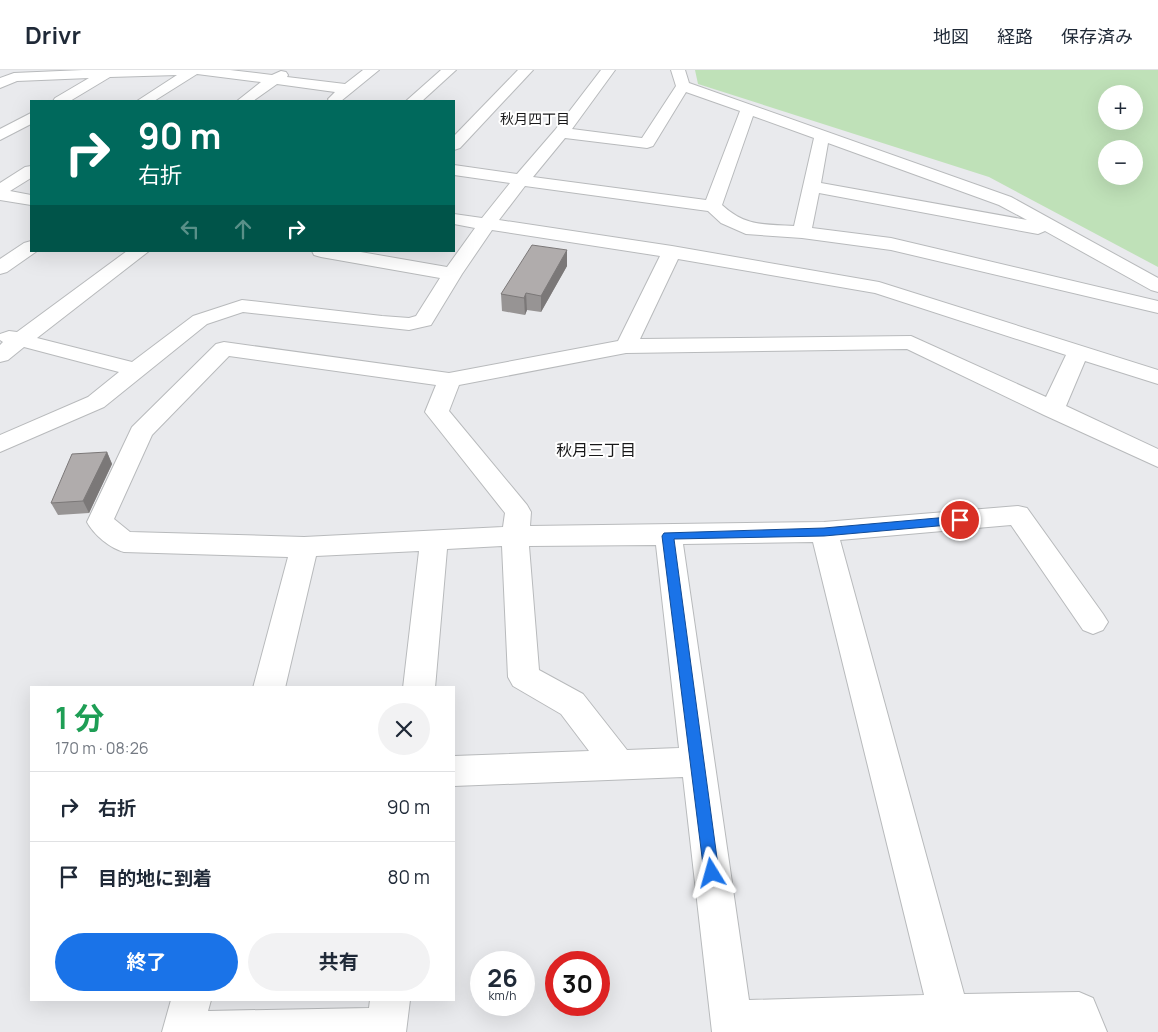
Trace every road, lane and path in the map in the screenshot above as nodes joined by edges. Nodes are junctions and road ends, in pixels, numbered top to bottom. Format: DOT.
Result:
graph roads {
  1 [pos="188,70"];
  2 [pos="195,70"];
  3 [pos="372,70"];
  4 [pos="449,70"];
  5 [pos="526,70"];
  6 [pos="608,70"];
  7 [pos="678,70"];
  8 [pos="110,72"];
  9 [pos="282,74"];
  10 [pos="0,84"];
  11 [pos="683,86"];
  12 [pos="349,88"];
  13 [pos="62,100"];
  14 [pos="146,100"];
  15 [pos="245,100"];
  16 [pos="333,100"];
  17 [pos="414,100"];
  18 [pos="748,109"];
  19 [pos="30,119"];
  20 [pos="561,133"];
  21 [pos="0,135"];
  22 [pos="822,136"];
  23 [pos="455,144"];
  24 [pos="455,170"];
  25 [pos="30,172"];
  26 [pos="521,180"];
  27 [pos="813,187"];
  28 [pos="0,190"];
  29 [pos="0,195"];
  30 [pos="30,200"];
  31 [pos="713,206"];
  32 [pos="455,219"];
  33 [pos="488,224"];
  34 [pos="802,232"];
  35 [pos="1060,232"];
  36 [pos="30,248"];
  37 [pos="139,252"];
  38 [pos="327,252"];
  39 [pos="672,252"];
  40 [pos="0,268"];
  41 [pos="452,274"];
  42 [pos="1158,286"];
  43 [pos="1158,307"];
  44 [pos="0,334"];
  45 [pos="21,340"];
  46 [pos="626,346"];
  47 [pos="1078,352"];
  48 [pos="0,356"];
  49 [pos="136,370"];
  50 [pos="1158,378"];
  51 [pos="449,380"];
  52 [pos="1052,410"];
  53 [pos="0,444"];
  54 [pos="1158,459"];
  55 [pos="824,532"];
  56 [pos="515,536"];
  57 [pos="668,536"];
  58 [pos="434,540"];
  59 [pos="304,547"];
  60 [pos="1093,622"];
  61 [pos="269,686"];
  62 [pos="419,686"];
  63 [pos="697,762"];
  64 [pos="617,763"];
  65 [pos="455,771"];
  66 [pos="191,1001"];
  67 [pos="390,1001"];
  68 [pos="949,1014"];
  69 [pos="732,1027"];
  70 [pos="183,1032"];
  71 [pos="191,1032"];
  72 [pos="1086,1032"];
  1 -- 8 [label="street"];
  2 -- 9 [label="street"];
  2 -- 14 [label="street"];
  3 -- 12 [label="street"];
  4 -- 17 [label="street"];
  5 -- 23 [label="street"];
  6 -- 20 [label="street"];
  7 -- 11 [label="street"];
  8 -- 10 [label="street"];
  8 -- 13 [label="street"];
  9 -- 12 [label="street"];
  9 -- 15 [label="street"];
  11 -- 18 [label="street"];
  11 -- 20 [label="street"];
  12 -- 16 [label="street"];
  18 -- 22 [label="street"];
  18 -- 31 [label="street"];
  19 -- 21 [label="street"];
  20 -- 26 [label="street"];
  22 -- 27 [label="street"];
  22 -- 35 [label="street"];
  24 -- 26 [label="street"];
  25 -- 28 [label="street"];
  26 -- 31 [label="street"];
  26 -- 33 [label="street"];
  27 -- 34 [label="street"];
  27 -- 35 [label="street"];
  29 -- 30 [label="street"];
  31 -- 34 [label="street"];
  32 -- 33 [label="street"];
  33 -- 39 [label="street"];
  33 -- 41 [label="street"];
  34 -- 43 [label="street"];
  35 -- 42 [label="street"];
  36 -- 40 [label="street"];
  37 -- 45 [label="street"];
  38 -- 41 [label="street"];
  39 -- 46 [label="street"];
  39 -- 47 [label="street"];
  41 -- 49 [label="street"];
  44 -- 45 [label="street"];
  45 -- 48 [label="street"];
  45 -- 49 [label="street"];
  46 -- 51 [label="street"];
  46 -- 52 [label="street"];
  47 -- 50 [label="street"];
  47 -- 52 [label="street"];
  49 -- 53 [label="street"];
  51 -- 56 [label="street"];
  51 -- 59 [label="street"];
  52 -- 54 [label="street"];
  55 -- 57 [label="street"];
  55 -- 60 [label="street"];
  55 -- 68 [label="street"];
  56 -- 57 [label="street"];
  56 -- 58 [label="street"];
  56 -- 64 [label="street"];
  57 -- 63 [label="street"];
  58 -- 59 [label="street"];
  58 -- 62 [label="street"];
  59 -- 61 [label="street"];
  63 -- 64 [label="street"];
  63 -- 69 [label="street"];
  64 -- 65 [label="street"];
  66 -- 70 [label="street"];
  67 -- 71 [label="street"];
  68 -- 69 [label="street"];
  68 -- 72 [label="street"];
}
